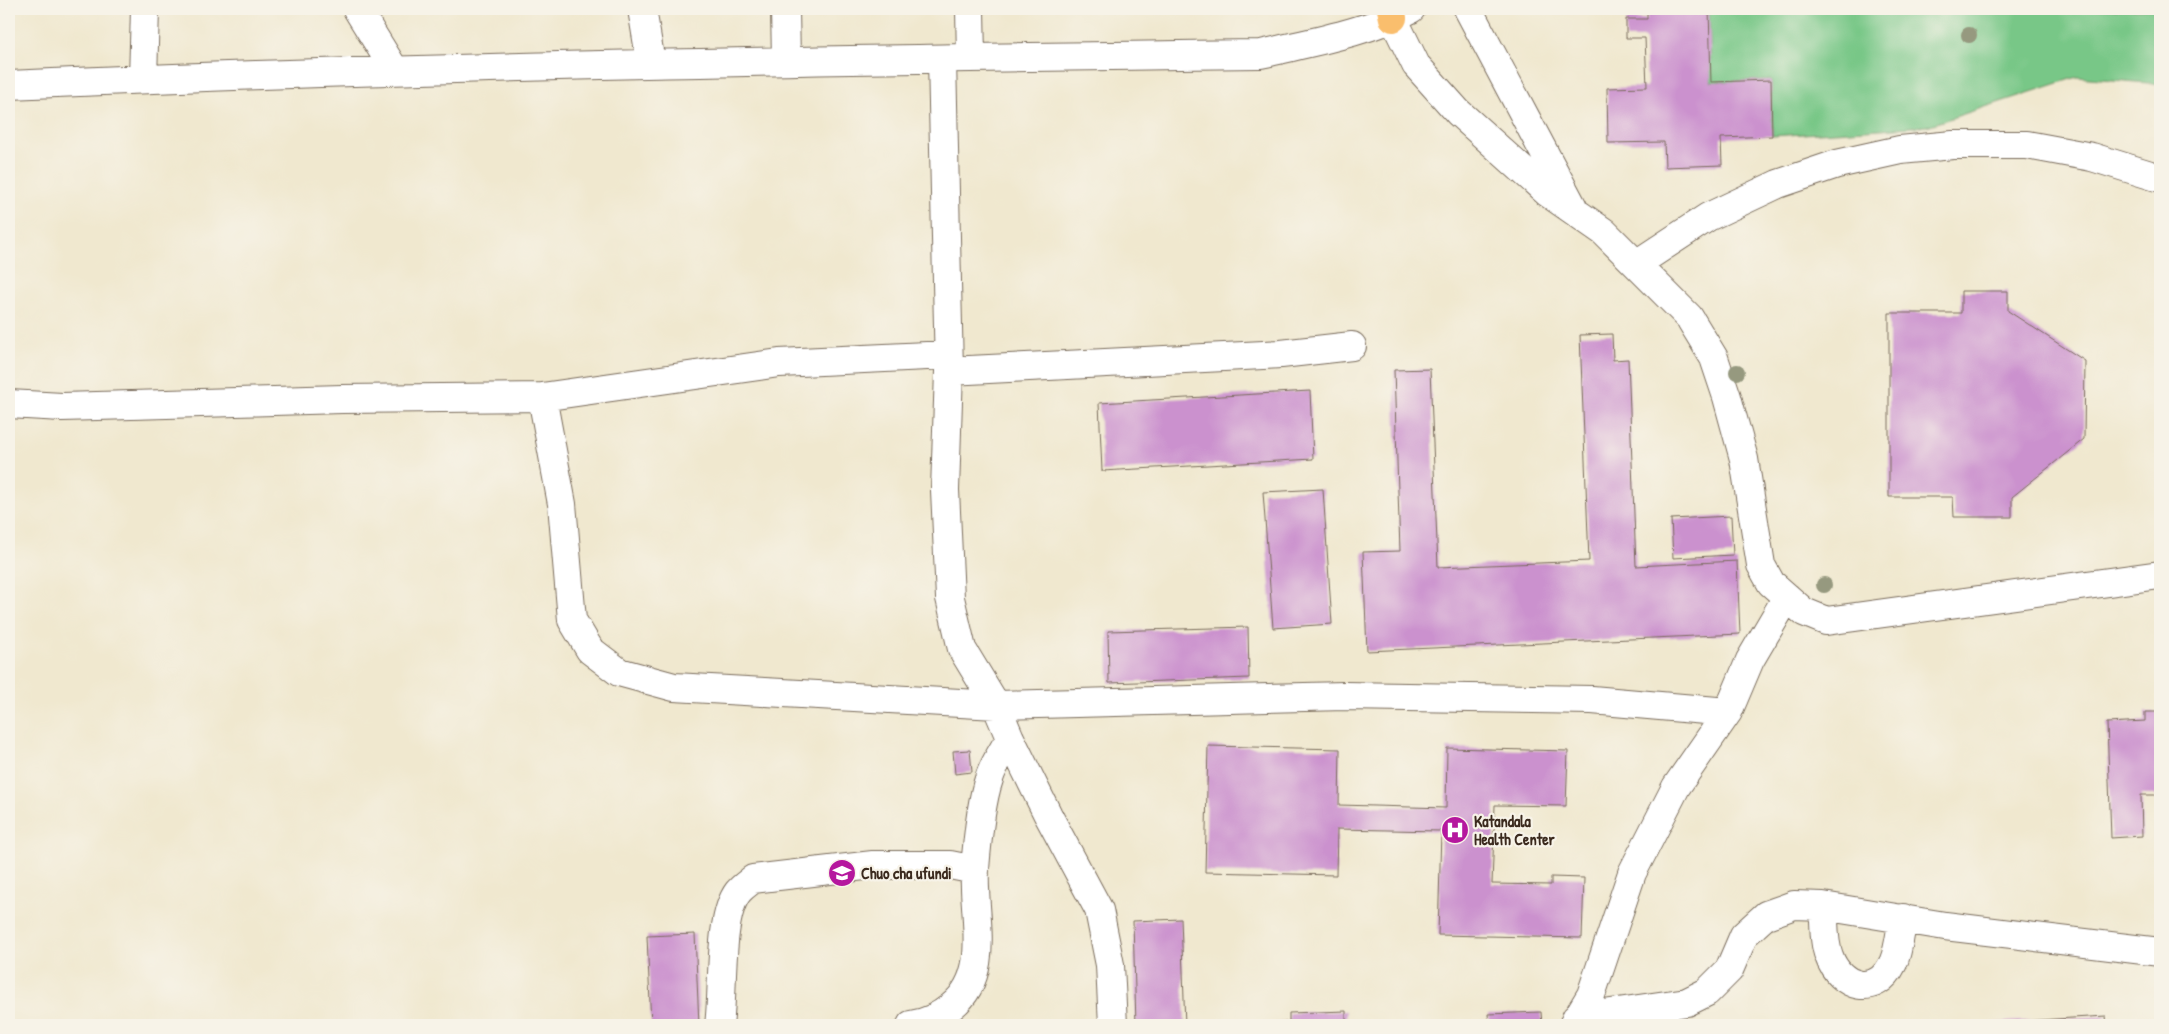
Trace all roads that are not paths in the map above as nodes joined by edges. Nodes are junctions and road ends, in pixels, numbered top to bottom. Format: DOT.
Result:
graph roads {
  1 [pos="145,9"];
  2 [pos="357,9"];
  3 [pos="642,9"];
  4 [pos="785,9"];
  5 [pos="970,9"];
  6 [pos="1468,9"];
  7 [pos="1398,12"];
  8 [pos="972,57"];
  9 [pos="942,59"];
  10 [pos="786,60"];
  11 [pos="651,63"];
  12 [pos="394,69"];
  13 [pos="143,79"];
  14 [pos="9,85"];
  15 [pos="2160,178"];
  16 [pos="1576,212"];
  17 [pos="1638,263"];
  18 [pos="1352,346"];
  19 [pos="949,363"];
  20 [pos="9,397"];
  21 [pos="542,398"];
  22 [pos="2160,575"];
  23 [pos="1787,597"];
  24 [pos="996,705"];
  25 [pos="1728,712"];
  26 [pos="1010,738"];
  27 [pos="975,870"];
  28 [pos="1823,906"];
  29 [pos="1903,918"];
  30 [pos="2160,952"];
  31 [pos="1574,1022"];
  32 [pos="719,1025"];
  33 [pos="912,1025"];
  34 [pos="1113,1025"];
  1 -- 13 [label="street"];
  2 -- 12 [label="street"];
  3 -- 11 [label="street"];
  4 -- 10 [label="street"];
  5 -- 8 [label="street"];
  6 -- 16 [label="street"];
  7 -- 8 [label="street"];
  7 -- 16 [label="street"];
  8 -- 9 [label="street"];
  9 -- 10 [label="street"];
  9 -- 19 [label="street"];
  10 -- 11 [label="street"];
  11 -- 12 [label="street"];
  12 -- 13 [label="street"];
  13 -- 14 [label="street"];
  15 -- 17 [label="street"];
  16 -- 17 [label="street"];
  17 -- 23 [label="street"];
  18 -- 19 [label="street"];
  19 -- 21 [label="street"];
  19 -- 24 [label="street"];
  20 -- 21 [label="street"];
  21 -- 24 [label="street"];
  22 -- 23 [label="street"];
  23 -- 25 [label="street"];
  24 -- 25 [label="street"];
  24 -- 26 [label="street"];
  25 -- 31 [label="street"];
  26 -- 27 [label="street"];
  26 -- 34 [label="street"];
  27 -- 32 [label="street"];
  27 -- 33 [label="street"];
  28 -- 29 [label="street"];
  28 -- 29 [label="street"];
  28 -- 31 [label="street"];
  29 -- 30 [label="street"];
}
